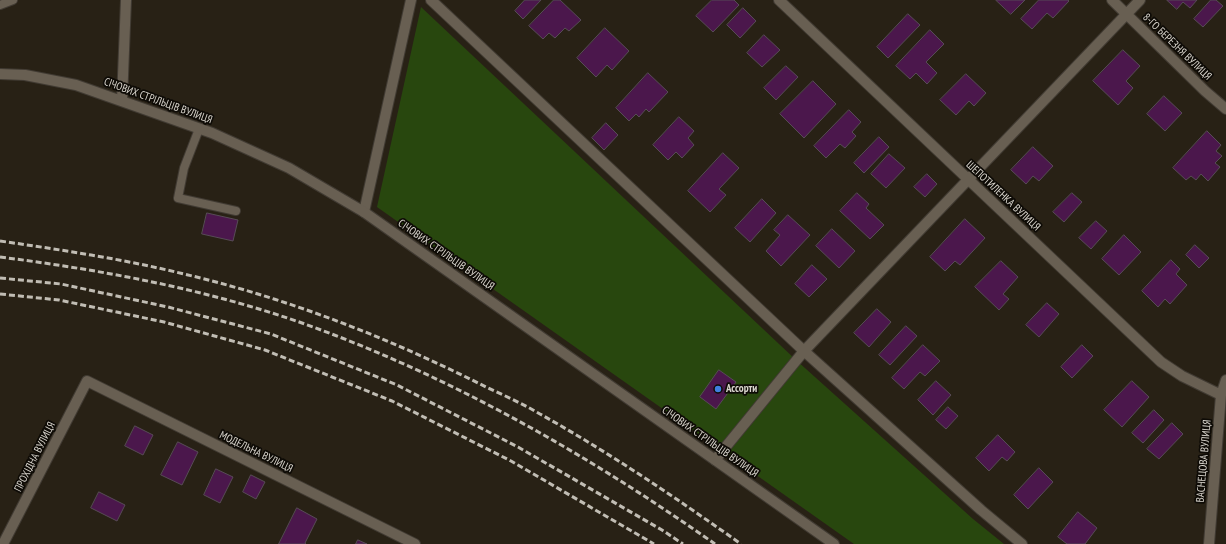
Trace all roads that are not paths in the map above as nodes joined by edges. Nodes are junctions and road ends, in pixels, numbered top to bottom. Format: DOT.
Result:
graph roads {
  1 [pos="13,0"];
  2 [pos="126,0"];
  3 [pos="411,0"];
  4 [pos="431,0"];
  5 [pos="779,0"];
  6 [pos="1112,0"];
  7 [pos="1140,0"];
  8 [pos="0,5"];
  9 [pos="1126,14"];
  10 [pos="0,74"];
  11 [pos="122,101"];
  12 [pos="1226,109"];
  13 [pos="199,129"];
  14 [pos="968,179"];
  15 [pos="236,211"];
  16 [pos="364,212"];
  17 [pos="804,351"];
  18 [pos="1226,380"];
  19 [pos="87,381"];
  20 [pos="1221,395"];
  21 [pos="715,460"];
  22 [pos="4,544"];
  23 [pos="415,544"];
  24 [pos="834,544"];
  25 [pos="1022,544"];
  26 [pos="1209,544"];
  1 -- 8 [label="lane"];
  2 -- 11 [label="street"];
  3 -- 16 [label="street"];
  4 -- 17 [label="street"];
  5 -- 14 [label="street, ШЕПОТИЛЕНКА ВУЛИЦЯ"];
  6 -- 9 [label="street, 8-ГО БЕРЕЗНЯ ВУЛИЦЯ"];
  7 -- 9 [label="street"];
  9 -- 12 [label="street, 8-ГО БЕРЕЗНЯ ВУЛИЦЯ"];
  9 -- 14 [label="street"];
  10 -- 11 [label="street, СІЧОВИХ СТРІЛЬЦІВ ВУЛИЦЯ"];
  11 -- 13 [label="street, СІЧОВИХ СТРІЛЬЦІВ ВУЛИЦЯ"];
  13 -- 15 [label="lane"];
  13 -- 16 [label="street, СІЧОВИХ СТРІЛЬЦІВ ВУЛИЦЯ"];
  14 -- 17 [label="street"];
  14 -- 20 [label="street, ШЕПОТИЛЕНКА ВУЛИЦЯ"];
  16 -- 21 [label="street, СІЧОВИХ СТРІЛЬЦІВ ВУЛИЦЯ"];
  17 -- 21 [label="street"];
  17 -- 25 [label="street"];
  18 -- 20 [label="street, ВАСНЕЦОВА ВУЛИЦЯ"];
  19 -- 22 [label="street, ПРОХІДНА ВУЛИЦЯ"];
  19 -- 23 [label="street, МОДЕЛЬНА ВУЛИЦЯ"];
  20 -- 26 [label="street, ВАСНЕЦОВА ВУЛИЦЯ"];
  21 -- 24 [label="street, СІЧОВИХ СТРІЛЬЦІВ ВУЛИЦЯ"];
}
